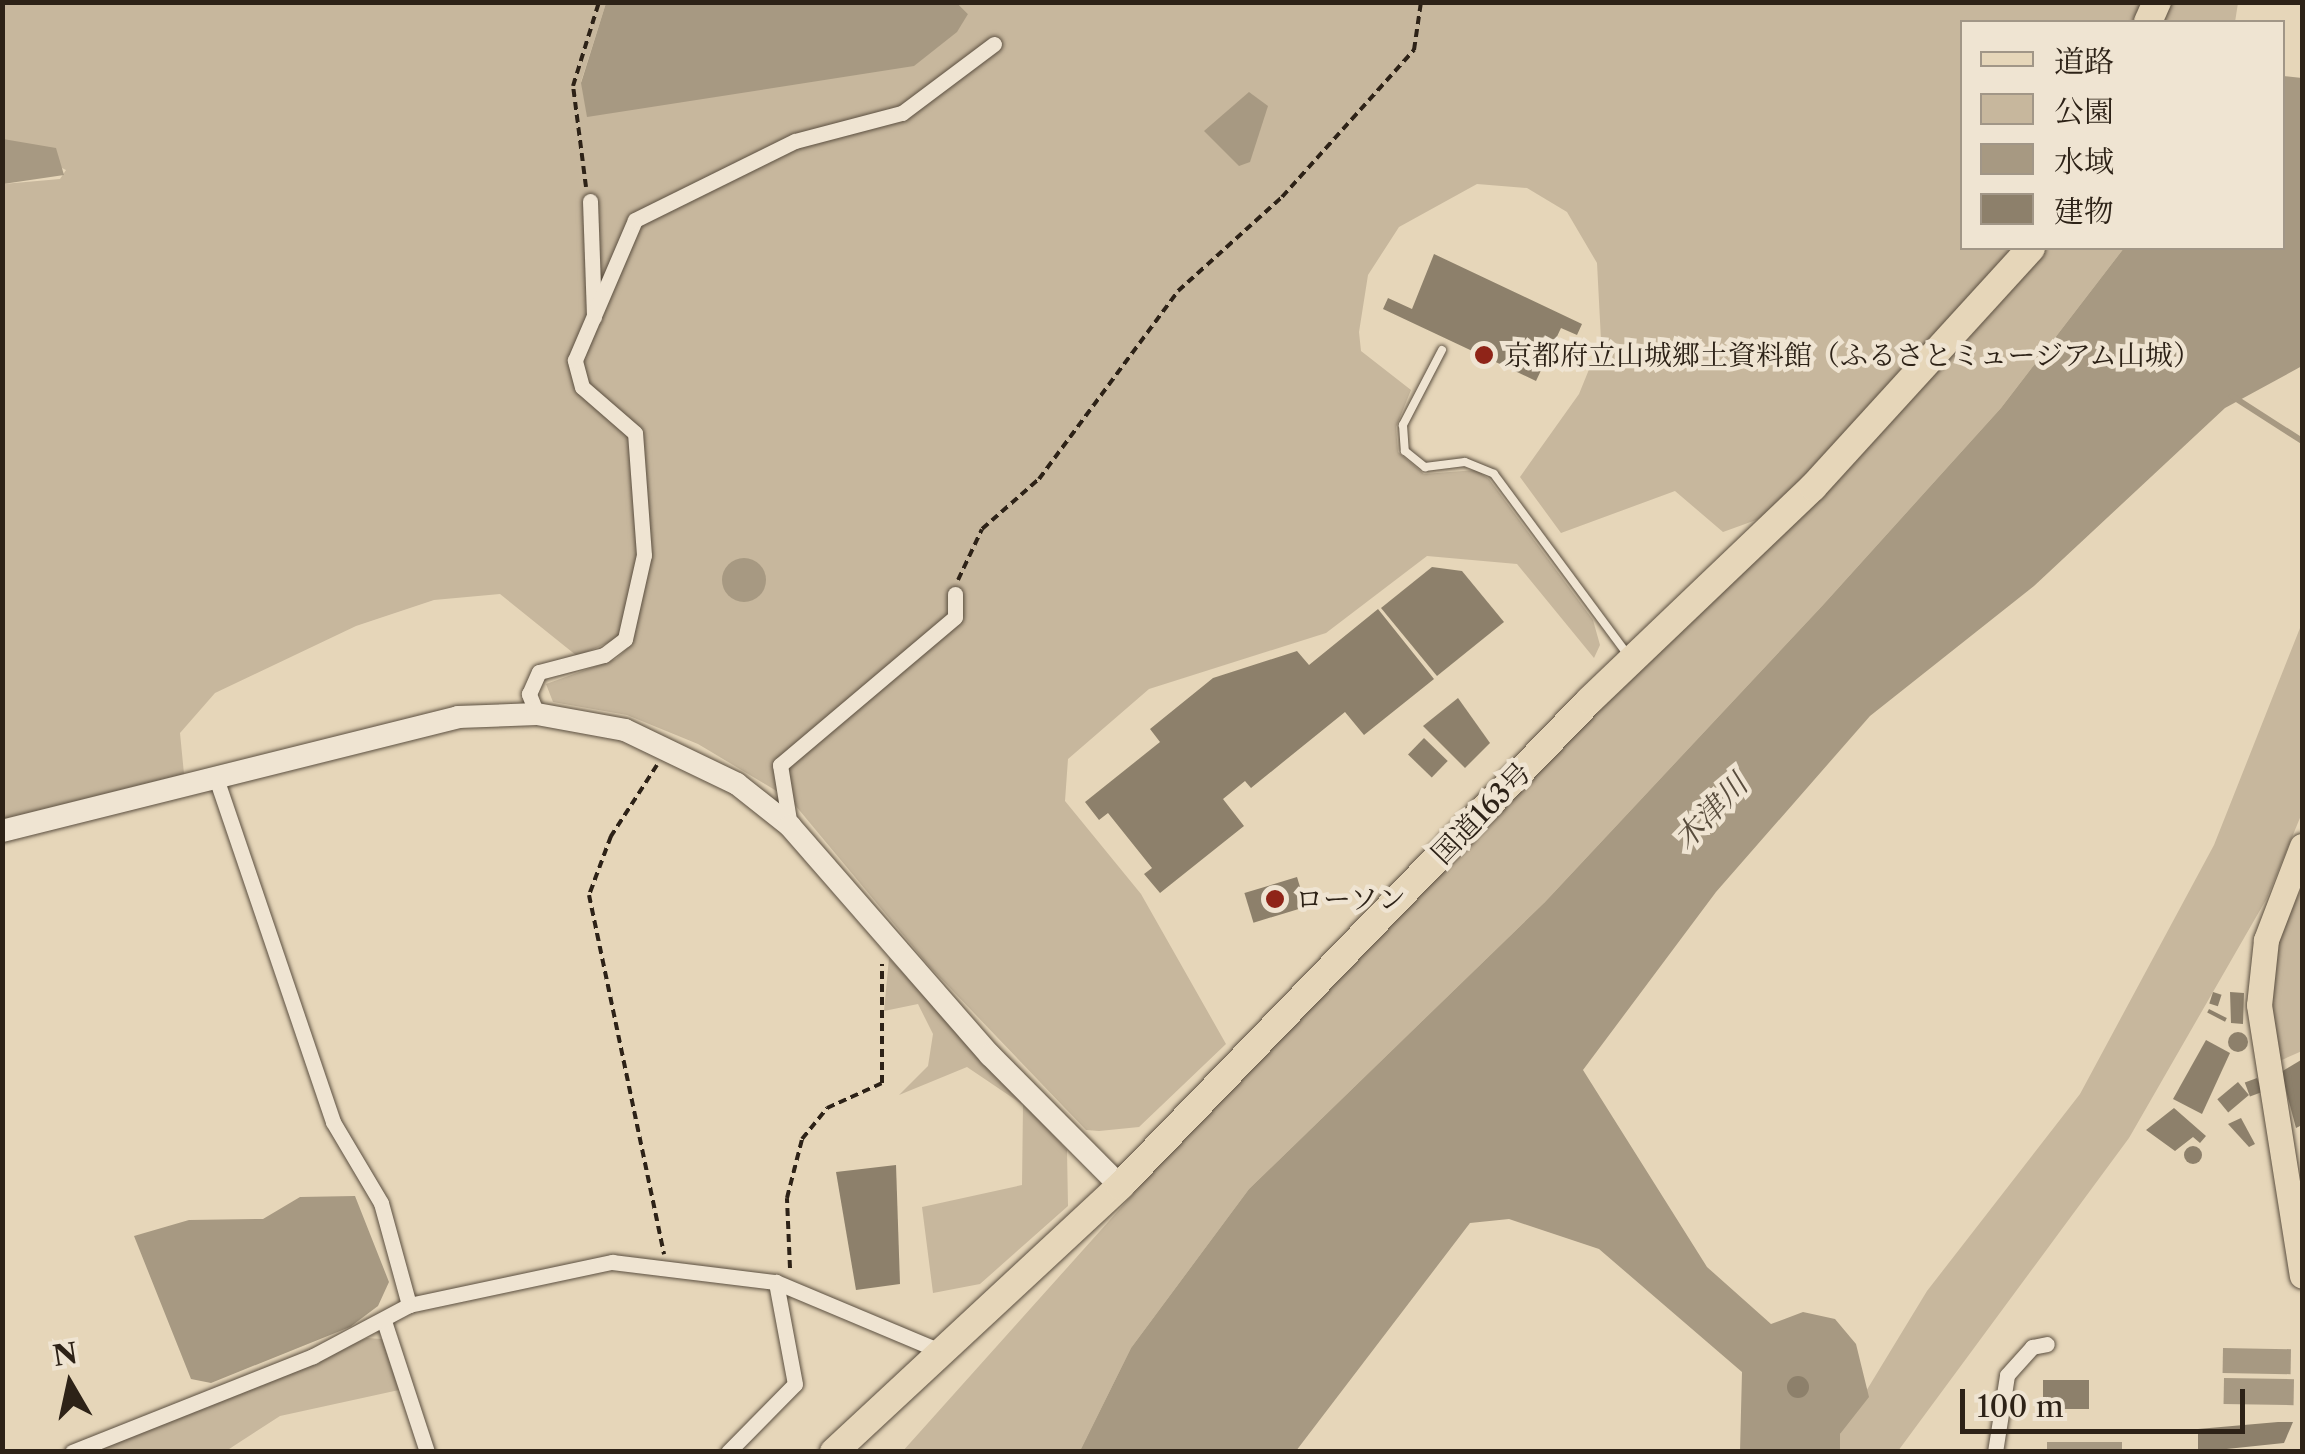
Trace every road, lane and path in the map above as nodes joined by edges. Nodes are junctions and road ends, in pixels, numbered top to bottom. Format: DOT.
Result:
graph roads {
  1 [pos="599,2"];
  2 [pos="1421,2"];
  3 [pos="994,44"];
  4 [pos="590,202"];
  5 [pos="2029,250"];
  6 [pos="594,321"];
  7 [pos="1442,350"];
  8 [pos="955,594"];
  9 [pos="1632,660"];
  10 [pos="537,714"];
  11 [pos="668,745"];
  12 [pos="216,778"];
  13 [pos="790,826"];
  14 [pos="2,831"];
  15 [pos="2302,846"];
  16 [pos="886,939"];
  17 [pos="1120,1186"];
  18 [pos="666,1264"];
  19 [pos="2302,1276"];
  20 [pos="776,1282"];
  21 [pos="409,1306"];
  22 [pos="384,1322"];
  23 [pos="2047,1344"];
  24 [pos="940,1351"];
  25 [pos="72,1452"];
  26 [pos="428,1452"];
  27 [pos="728,1452"];
  28 [pos="834,1452"];
  29 [pos="1995,1452"];
  1 -- 4 [label="path"];
  2 -- 8 [label="path"];
  3 -- 6 [label="street"];
  4 -- 6 [label="street"];
  5 -- 9 [label="highway, 国道163号"];
  6 -- 10 [label="street"];
  7 -- 9 [label="lane"];
  8 -- 13 [label="street"];
  9 -- 17 [label="highway, 国道163号"];
  10 -- 11 [label="street"];
  10 -- 12 [label="street"];
  11 -- 13 [label="street"];
  11 -- 18 [label="path"];
  12 -- 14 [label="street"];
  12 -- 21 [label="street"];
  13 -- 16 [label="street"];
  15 -- 19 [label="main road"];
  16 -- 17 [label="street"];
  16 -- 20 [label="path"];
  17 -- 24 [label="highway, 国道163号"];
  18 -- 20 [label="street"];
  18 -- 21 [label="street"];
  20 -- 24 [label="street"];
  20 -- 27 [label="street"];
  21 -- 22 [label="street"];
  22 -- 25 [label="street"];
  22 -- 26 [label="street"];
  23 -- 29 [label="street"];
  24 -- 28 [label="highway, 国道163号"];
}
